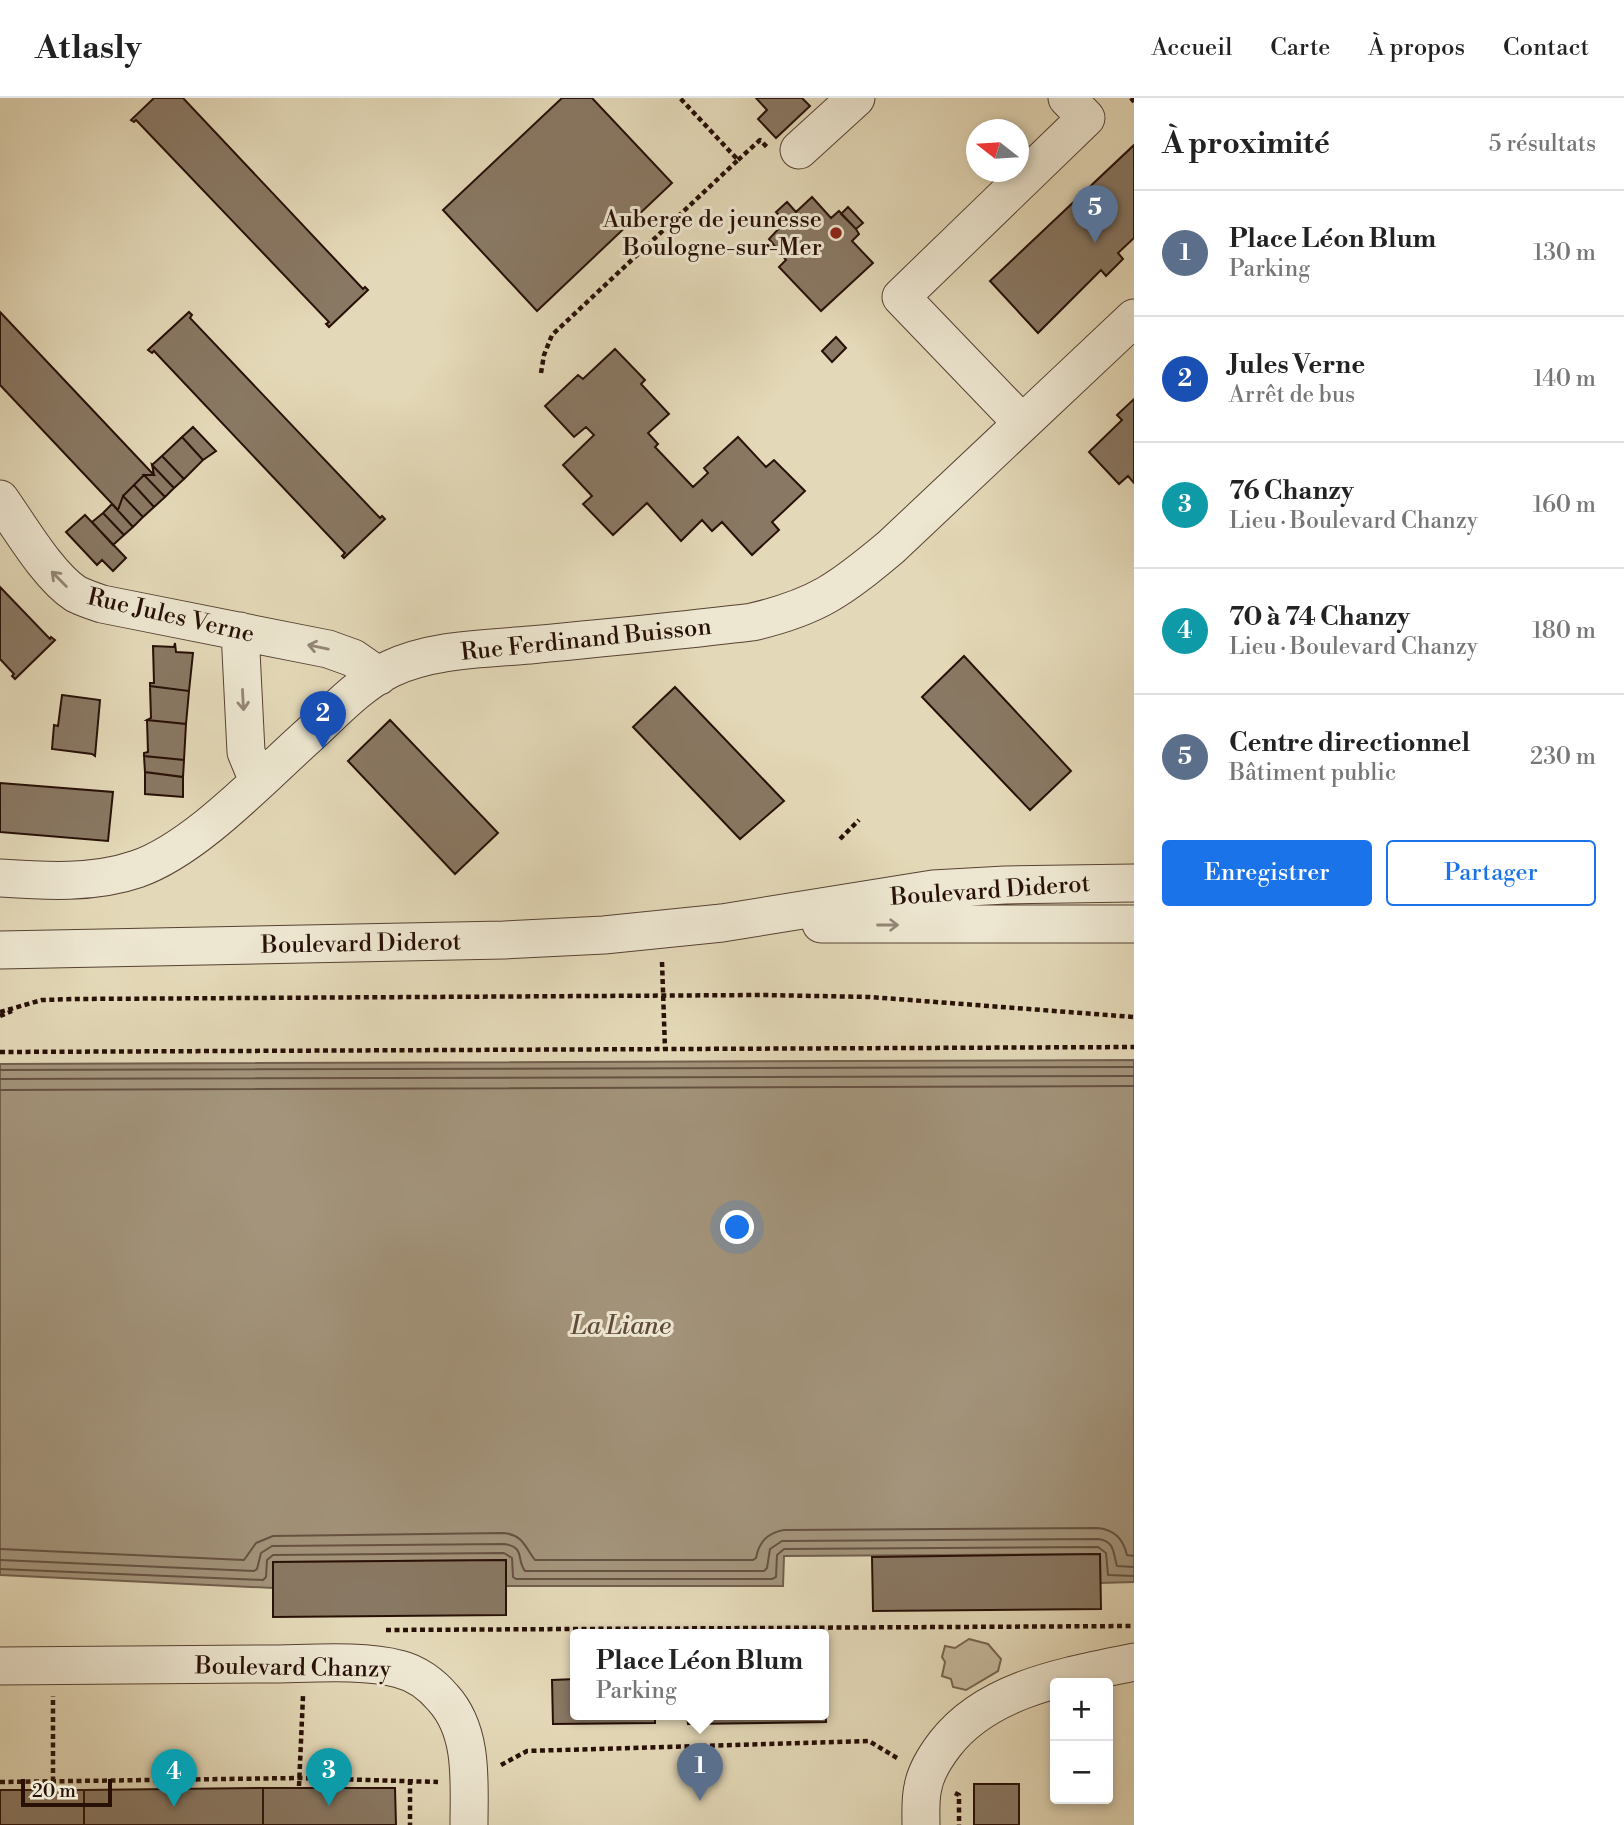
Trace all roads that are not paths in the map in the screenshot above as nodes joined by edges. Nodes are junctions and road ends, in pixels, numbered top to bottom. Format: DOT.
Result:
graph roads {
  1 [pos="856,98"];
  2 [pos="1077,108"];
  3 [pos="799,150"];
  4 [pos="1134,318"];
  5 [pos="1022,423"];
  6 [pos="0,499"];
  7 [pos="240,631"];
  8 [pos="379,676"];
  9 [pos="261,779"];
  10 [pos="0,878"];
  11 [pos="1134,883"];
  12 [pos="722,923"];
  13 [pos="1134,924"];
  14 [pos="0,950"];
  15 [pos="1134,1662"];
  16 [pos="0,1666"];
  17 [pos="469,1825"];
  18 [pos="921,1825"];
  1 -- 3 [label="street"];
  2 -- 5 [label="street"];
  4 -- 5 [label="street, Rue Ferdinand Buisson"];
  5 -- 8 [label="street, Rue Ferdinand Buisson"];
  7 -- 6 [label="street, Rue Jules Verne, one-way"];
  8 -- 7 [label="street, Rue Jules Verne, one-way"];
  7 -- 9 [label="street, one-way"];
  8 -- 9 [label="street, Rue Ferdinand Buisson"];
  9 -- 10 [label="street, Rue Ferdinand Buisson"];
  11 -- 12 [label="street, Boulevard Diderot"];
  12 -- 13 [label="street, Boulevard Diderot, one-way"];
  12 -- 14 [label="street, Boulevard Diderot"];
  15 -- 18 [label="street"];
  16 -- 17 [label="street, Boulevard Chanzy"];
}
